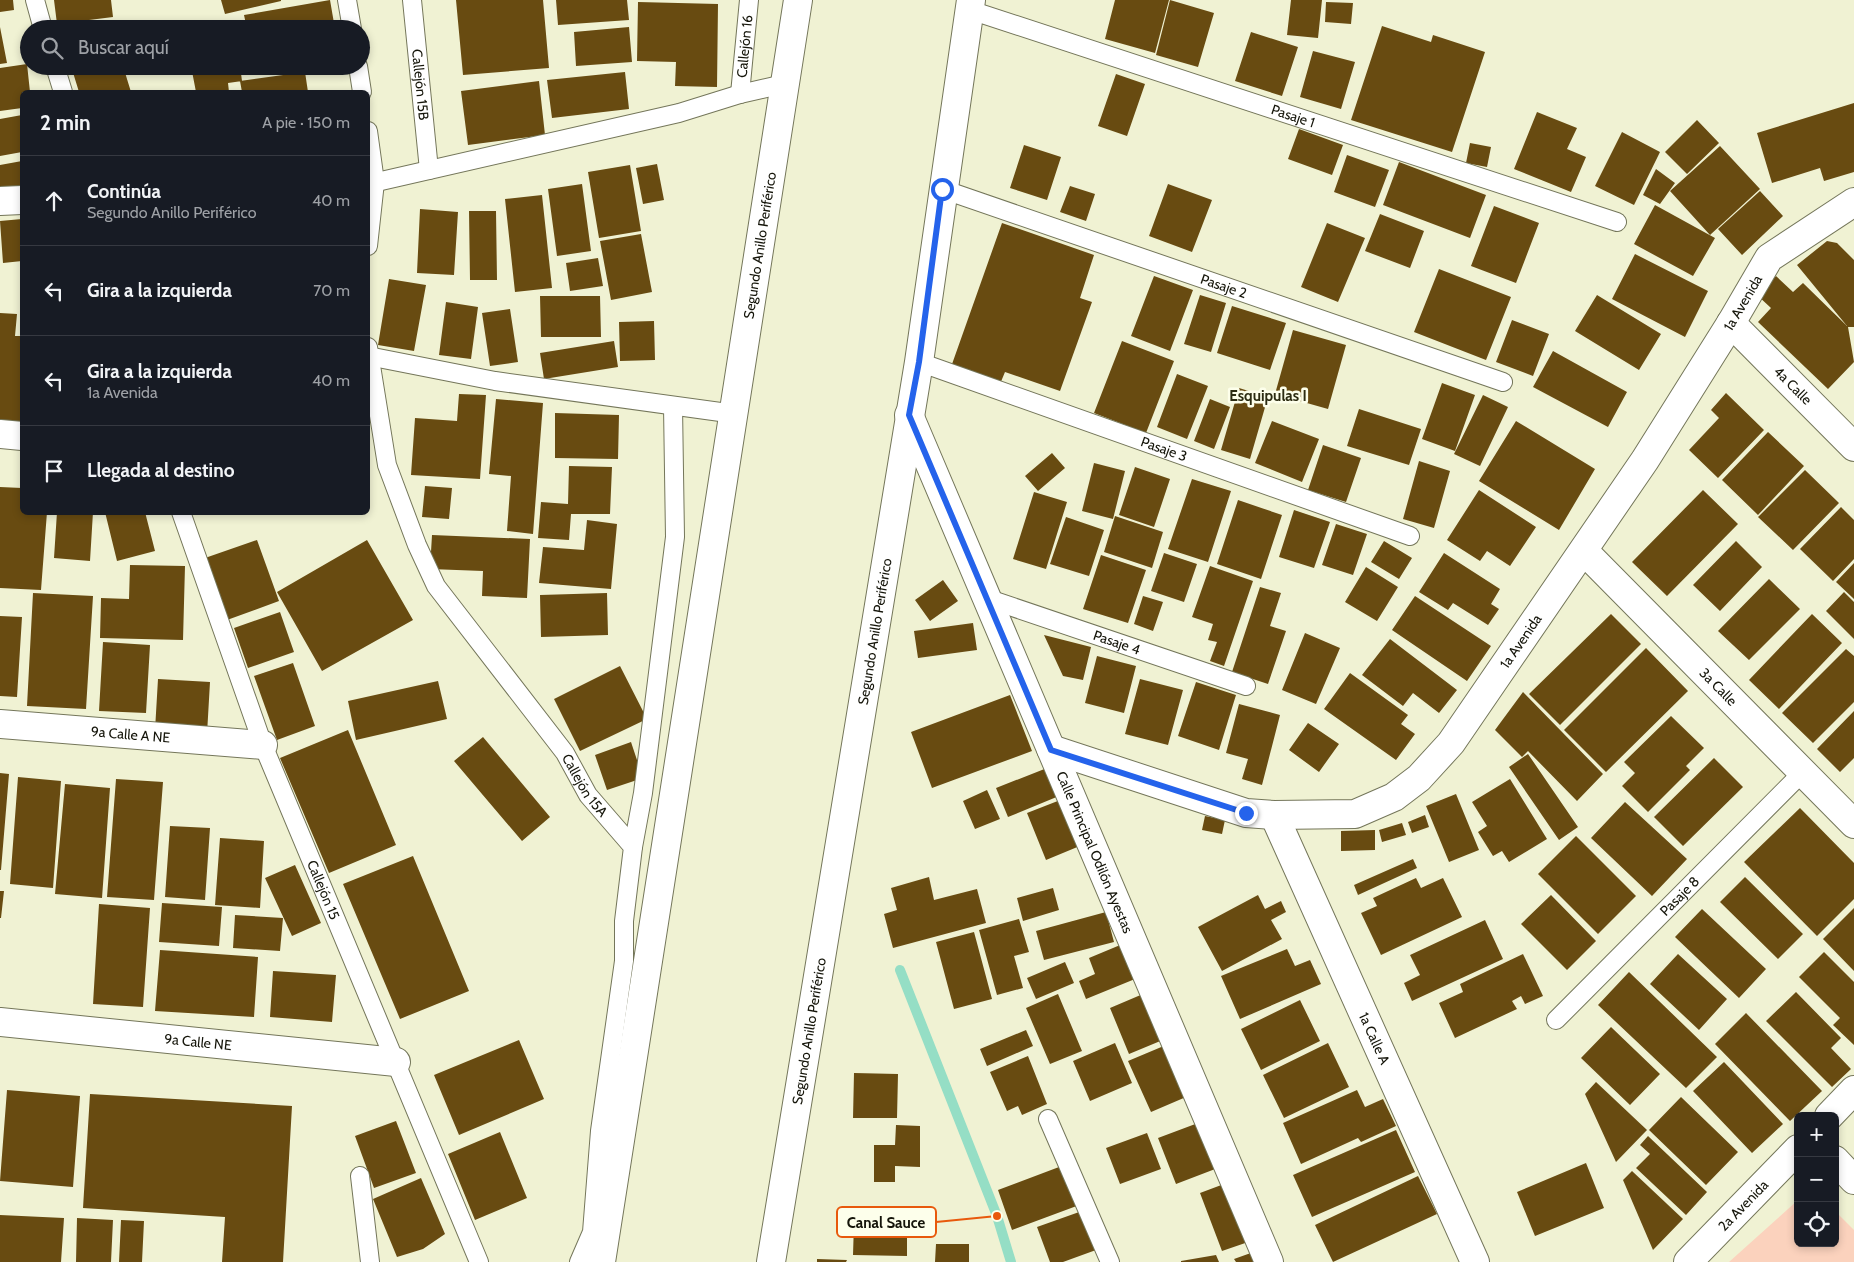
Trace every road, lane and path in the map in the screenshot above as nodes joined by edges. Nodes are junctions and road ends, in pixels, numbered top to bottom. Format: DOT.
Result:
graph roads {
  1 [pos="34,0"];
  2 [pos="347,0"];
  3 [pos="412,0"];
  4 [pos="749,0"];
  5 [pos="798,0"];
  6 [pos="970,5"];
  7 [pos="40,20"];
  8 [pos="350,20"];
  9 [pos="58,75"];
  10 [pos="359,75"];
  11 [pos="784,84"];
  12 [pos="62,90"];
  13 [pos="362,90"];
  14 [pos="740,94"];
  15 [pos="370,165"];
  16 [pos="428,170"];
  17 [pos="371,183"];
  18 [pos="942,189"];
  19 [pos="20,200"];
  20 [pos="0,201"];
  21 [pos="1854,202"];
  22 [pos="370,204"];
  23 [pos="1617,222"];
  24 [pos="1731,323"];
  25 [pos="370,356"];
  26 [pos="919,362"];
  27 [pos="370,367"];
  28 [pos="1503,382"];
  29 [pos="674,406"];
  30 [pos="734,414"];
  31 [pos="909,415"];
  32 [pos="0,434"];
  33 [pos="20,436"];
  34 [pos="1854,447"];
  35 [pos="182,515"];
  36 [pos="1410,536"];
  37 [pos="1584,551"];
  38 [pos="986,598"];
  39 [pos="1246,686"];
  40 [pos="0,724"];
  41 [pos="262,745"];
  42 [pos="1051,750"];
  43 [pos="1804,772"];
  44 [pos="1274,815"];
  45 [pos="1854,824"];
  46 [pos="633,847"];
  47 [pos="1556,1020"];
  48 [pos="0,1022"];
  49 [pos="396,1062"];
  50 [pos="1854,1090"];
  51 [pos="1834,1112"];
  52 [pos="1048,1119"];
  53 [pos="1794,1153"];
  54 [pos="1839,1164"];
  55 [pos="360,1176"];
  56 [pos="1854,1180"];
  57 [pos="370,1262"];
  58 [pos="479,1262"];
  59 [pos="579,1262"];
  60 [pos="601,1262"];
  61 [pos="771,1262"];
  62 [pos="1110,1262"];
  63 [pos="1269,1262"];
  64 [pos="1474,1262"];
  65 [pos="1688,1262"];
  1 -- 7 [label="lane"];
  2 -- 8 [label="lane"];
  3 -- 16 [label="lane, Callejón 15B"];
  4 -- 14 [label="lane, Callejón 16"];
  5 -- 11 [label="street, Segundo Anillo Periférico"];
  6 -- 18 [label="street, Segundo Anillo Periférico"];
  6 -- 23 [label="lane, Pasaje 1"];
  9 -- 12 [label="lane"];
  10 -- 13 [label="lane"];
  11 -- 14 [label="lane"];
  11 -- 30 [label="street, Segundo Anillo Periférico"];
  14 -- 16 [label="lane"];
  15 -- 17 [label="lane"];
  16 -- 17 [label="lane"];
  17 -- 22 [label="lane"];
  18 -- 26 [label="street, Segundo Anillo Periférico"];
  18 -- 28 [label="lane, Pasaje 2"];
  19 -- 20 [label="street"];
  21 -- 24 [label="street, 1a Avenida"];
  24 -- 34 [label="street, 4a Calle"];
  24 -- 37 [label="street, 1a Avenida"];
  25 -- 29 [label="lane"];
  26 -- 31 [label="street, Segundo Anillo Periférico"];
  26 -- 36 [label="lane, Pasaje 3"];
  27 -- 46 [label="lane, Callejón 15A"];
  29 -- 30 [label="lane"];
  29 -- 46 [label="lane"];
  30 -- 60 [label="street, Segundo Anillo Periférico"];
  31 -- 38 [label="street, Calle Principal Odilón Ayestas"];
  31 -- 61 [label="street, Segundo Anillo Periférico"];
  32 -- 33 [label="street"];
  35 -- 41 [label="lane, Callejón 15"];
  37 -- 43 [label="street, 3a Calle"];
  37 -- 44 [label="street, 1a Avenida"];
  38 -- 39 [label="lane, Pasaje 4"];
  38 -- 42 [label="street, Calle Principal Odilón Ayestas"];
  40 -- 41 [label="street, 9a Calle A NE"];
  41 -- 49 [label="lane, Callejón 15"];
  42 -- 44 [label="street, 1a Avenida"];
  42 -- 63 [label="street, Calle Principal Odilón Ayestas"];
  43 -- 45 [label="street, 3a Calle"];
  43 -- 47 [label="lane, Pasaje 8"];
  44 -- 64 [label="street, 1a Calle A"];
  46 -- 59 [label="lane"];
  48 -- 49 [label="street, 9a Calle NE"];
  49 -- 58 [label="lane, Callejón 15"];
  50 -- 51 [label="street"];
  52 -- 62 [label="lane"];
  53 -- 65 [label="street, 2a Avenida"];
  54 -- 56 [label="street"];
  55 -- 57 [label="lane"];
}
